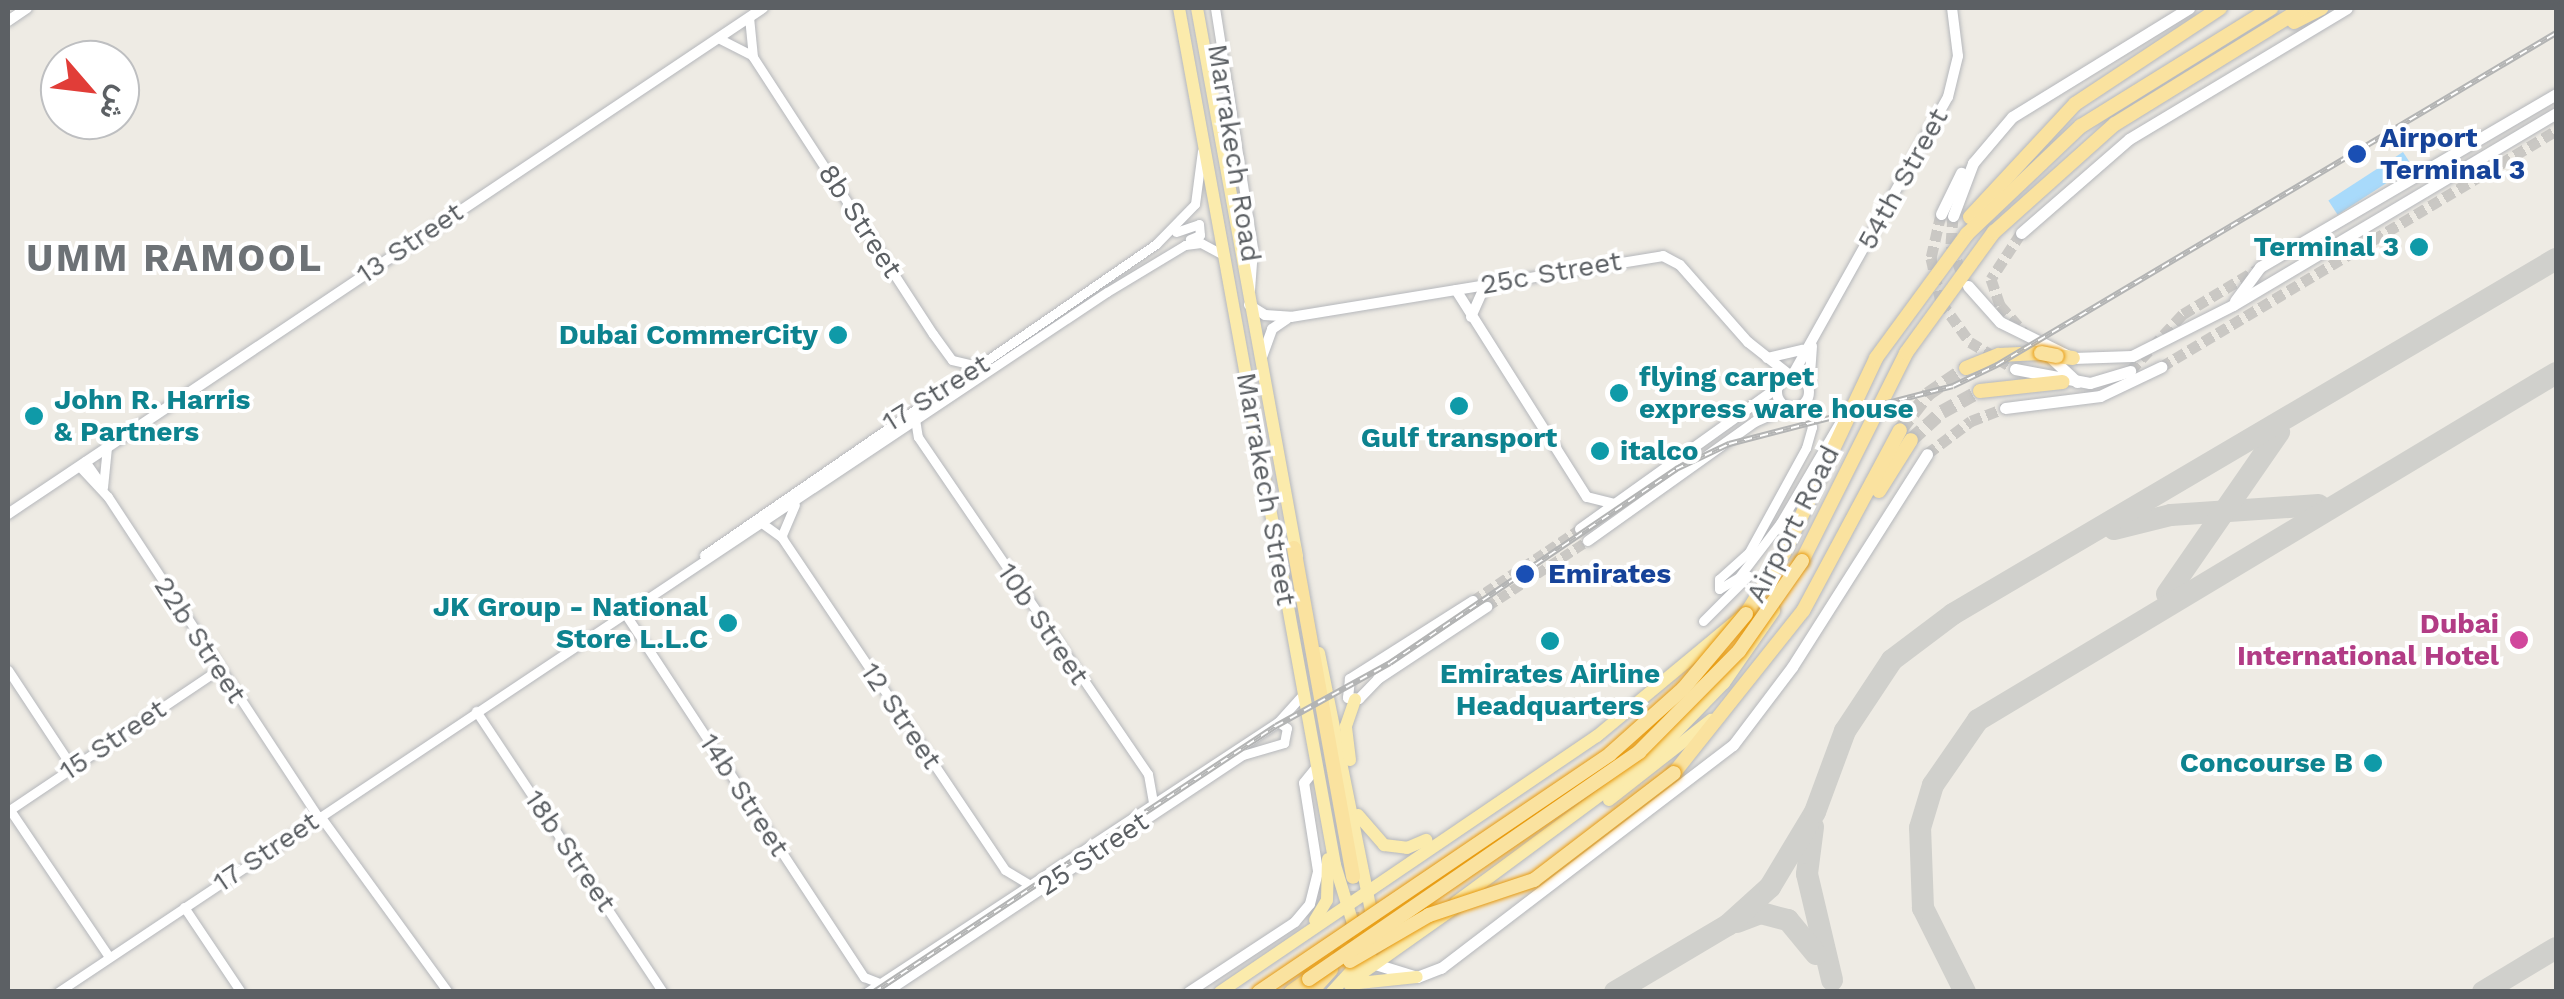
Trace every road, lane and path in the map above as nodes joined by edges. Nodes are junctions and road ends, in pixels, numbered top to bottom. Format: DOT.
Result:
graph roads {
  1 [pos="27,8"];
  2 [pos="763,8"];
  3 [pos="1179,8"];
  4 [pos="1197,8"];
  5 [pos="1215,8"];
  6 [pos="1952,8"];
  7 [pos="2174,8"];
  8 [pos="2189,8"];
  9 [pos="2220,8"];
  10 [pos="2251,8"];
  11 [pos="2271,8"];
  12 [pos="2304,8"];
  13 [pos="2322,8"];
  14 [pos="2347,8"];
  15 [pos="749,17"];
  16 [pos="8,21"];
  17 [pos="718,38"];
  18 [pos="2247,41"];
  19 [pos="2124,43"];
  20 [pos="2202,45"];
  21 [pos="753,57"];
  22 [pos="2556,94"];
  23 [pos="2556,113"];
  24 [pos="1204,147"];
  25 [pos="1947,215"];
  26 [pos="2021,233"];
  27 [pos="1156,244"];
  28 [pos="1164,256"];
  29 [pos="1224,256"];
  30 [pos="1933,274"];
  31 [pos="1484,285"];
  32 [pos="1968,286"];
  33 [pos="1456,290"];
  34 [pos="1248,301"];
  35 [pos="2233,304"];
  36 [pos="1291,316"];
  37 [pos="1471,318"];
  38 [pos="1812,342"];
  39 [pos="2040,350"];
  40 [pos="2065,356"];
  41 [pos="1768,359"];
  42 [pos="1260,363"];
  43 [pos="980,366"];
  44 [pos="2162,367"];
  45 [pos="1966,368"];
  46 [pos="2015,370"];
  47 [pos="2130,371"];
  48 [pos="1792,376"];
  49 [pos="2112,379"];
  50 [pos="2070,382"];
  51 [pos="1779,385"];
  52 [pos="2126,387"];
  53 [pos="1809,388"];
  54 [pos="1980,391"];
  55 [pos="927,398"];
  56 [pos="1852,403"];
  57 [pos="1804,404"];
  58 [pos="1788,407"];
  59 [pos="2005,408"];
  60 [pos="914,423"];
  61 [pos="898,434"];
  62 [pos="1906,435"];
  63 [pos="107,446"];
  64 [pos="924,448"];
  65 [pos="1927,454"];
  66 [pos="82,464"];
  67 [pos="105,492"];
  68 [pos="803,496"];
  69 [pos="1615,504"];
  70 [pos="8,514"];
  71 [pos="750,519"];
  72 [pos="763,522"];
  73 [pos="1780,522"];
  74 [pos="1580,528"];
  75 [pos="782,538"];
  76 [pos="1588,540"];
  77 [pos="1294,548"];
  78 [pos="1802,562"];
  79 [pos="1474,601"];
  80 [pos="1487,607"];
  81 [pos="624,612"];
  82 [pos="1746,614"];
  83 [pos="1703,621"];
  84 [pos="8,670"];
  85 [pos="219,670"];
  86 [pos="1756,673"];
  87 [pos="1306,691"];
  88 [pos="1355,700"];
  89 [pos="1330,703"];
  90 [pos="476,711"];
  91 [pos="1278,722"];
  92 [pos="1228,759"];
  93 [pos="72,767"];
  94 [pos="1317,767"];
  95 [pos="1532,778"];
  96 [pos="1352,782"];
  97 [pos="1153,802"];
  98 [pos="1592,806"];
  99 [pos="8,811"];
  100 [pos="319,816"];
  101 [pos="1460,825"];
  102 [pos="1330,842"];
  103 [pos="1353,877"];
  104 [pos="1028,884"];
  105 [pos="1370,886"];
  106 [pos="1477,888"];
  107 [pos="1372,904"];
  108 [pos="184,906"];
  109 [pos="1348,910"];
  110 [pos="1368,930"];
  111 [pos="1306,931"];
  112 [pos="1364,948"];
  113 [pos="108,958"];
  114 [pos="1375,964"];
  115 [pos="1331,970"];
  116 [pos="864,977"];
  117 [pos="1417,977"];
  118 [pos="1310,985"];
  119 [pos="883,987"];
  120 [pos="1229,988"];
  121 [pos="1339,989"];
  122 [pos="58,992"];
  123 [pos="241,992"];
  124 [pos="448,992"];
  125 [pos="663,992"];
  126 [pos="865,992"];
  127 [pos="1190,992"];
  128 [pos="1259,992"];
  129 [pos="1291,992"];
  1 -- 16 [label="street"];
  2 -- 15 [label="street, 13 Street"];
  3 -- 24 [label="main road, Marrakech Street"];
  4 -- 34 [label="main road, Marrakech Street"];
  5 -- 34 [label="street, Marrakech Road"];
  6 -- 38 [label="street, 54th Street"];
  7 -- 19 [label="main road"];
  8 -- 19 [label="main road"];
  9 -- 30 [label="highway"];
  10 -- 20 [label="highway"];
  11 -- 20 [label="highway, Airport Road"];
  12 -- 18 [label="highway, Airport Road"];
  13 -- 18 [label="highway"];
  14 -- 26 [label="main road"];
  15 -- 17 [label="street, 13 Street"];
  15 -- 21 [label="street, 8b Street"];
  17 -- 21 [label="street, 8b Street"];
  17 -- 63 [label="street, 13 Street"];
  18 -- 78 [label="highway, Airport Road"];
  19 -- 25 [label="main road"];
  20 -- 30 [label="highway, Airport Road"];
  21 -- 43 [label="street, 8b Street"];
  22 -- 35 [label="main road"];
  23 -- 35 [label="main road"];
  24 -- 27 [label="street, 17 Street"];
  24 -- 29 [label="main road, Marrakech Street"];
  27 -- 28 [label="street"];
  27 -- 43 [label="street, 17 Street"];
  28 -- 29 [label="street, 17 Street"];
  28 -- 60 [label="street, 17 Street"];
  29 -- 87 [label="main road, Marrakech Street"];
  30 -- 56 [label="highway, Airport Road"];
  31 -- 33 [label="street, 25c Street"];
  31 -- 37 [label="street"];
  31 -- 41 [label="street, 25c Street"];
  32 -- 40 [label="main road"];
  33 -- 36 [label="street, 25c Street"];
  33 -- 37 [label="street"];
  34 -- 36 [label="street, 25c Street"];
  34 -- 42 [label="main road, Marrakech Street"];
  35 -- 40 [label="main road"];
  36 -- 42 [label="street"];
  37 -- 69 [label="street"];
  38 -- 41 [label="street"];
  38 -- 48 [label="street, 54th Street"];
  38 -- 53 [label="street, 54th Street"];
  39 -- 40 [label="highway, bridge"];
  39 -- 45 [label="highway"];
  39 -- 50 [label="main road"];
  41 -- 48 [label="street, 25c Street"];
  41 -- 51 [label="street, 25c Street"];
  42 -- 77 [label="main road, Marrakech Street"];
  43 -- 55 [label="street, 17 Street"];
  44 -- 52 [label="main road"];
  46 -- 50 [label="main road"];
  47 -- 49 [label="main road"];
  48 -- 51 [label="street"];
  48 -- 53 [label="street, 25c Street"];
  49 -- 50 [label="main road"];
  49 -- 52 [label="main road"];
  50 -- 54 [label="highway"];
  51 -- 58 [label="street, 25c Street"];
  51 -- 69 [label="street"];
  52 -- 59 [label="main road"];
  53 -- 57 [label="street, 54th Street"];
  55 -- 60 [label="street"];
  55 -- 71 [label="street, 17 Street"];
  56 -- 73 [label="street"];
  56 -- 82 [label="highway, Airport Road"];
  57 -- 58 [label="street"];
  57 -- 73 [label="street"];
  58 -- 76 [label="street"];
  60 -- 61 [label="street, 17 Street"];
  60 -- 64 [label="street, 10b Street"];
  61 -- 64 [label="street, 10b Street"];
  61 -- 68 [label="street, 17 Street"];
  62 -- 86 [label="highway"];
  63 -- 66 [label="street, 13 Street"];
  63 -- 67 [label="street"];
  64 -- 97 [label="street, 10b Street"];
  65 -- 117 [label="main road"];
  66 -- 67 [label="street, 22b Street"];
  66 -- 70 [label="street, 13 Street"];
  67 -- 85 [label="street, 22b Street"];
  68 -- 72 [label="street, 17 Street"];
  68 -- 75 [label="street"];
  69 -- 74 [label="street"];
  71 -- 72 [label="street, 12 Street"];
  71 -- 81 [label="street, 17 Street"];
  72 -- 75 [label="street, 12 Street"];
  72 -- 81 [label="street, 17 Street"];
  73 -- 83 [label="street"];
  75 -- 104 [label="street, 12 Street"];
  77 -- 89 [label="main road, Marrakech Street"];
  77 -- 103 [label="highway"];
  78 -- 98 [label="main road"];
  78 -- 118 [label="highway, Airport Road, bridge"];
  79 -- 88 [label="street"];
  80 -- 88 [label="street"];
  81 -- 90 [label="street, 17 Street"];
  81 -- 116 [label="street, 14b Street"];
  82 -- 95 [label="main road"];
  82 -- 128 [label="highway, Airport Road, bridge"];
  84 -- 93 [label="street"];
  85 -- 93 [label="street, 15 Street"];
  85 -- 100 [label="street, 22b Street"];
  86 -- 98 [label="main road"];
  86 -- 118 [label="highway, bridge"];
  87 -- 91 [label="street, 25 Street"];
  87 -- 94 [label="main road, Marrakech Street"];
  88 -- 96 [label="main road"];
  89 -- 96 [label="main road"];
  89 -- 105 [label="main road"];
  90 -- 100 [label="street, 17 Street"];
  90 -- 125 [label="street, 18b Street"];
  91 -- 92 [label="street, 25 Street"];
  91 -- 92 [label="street, 25 Street"];
  92 -- 97 [label="street, 25 Street"];
  92 -- 119 [label="street, 25 Street"];
  93 -- 99 [label="street, 15 Street"];
  94 -- 102 [label="main road, Marrakech Street"];
  94 -- 127 [label="street"];
  95 -- 101 [label="main road"];
  95 -- 107 [label="main road"];
  96 -- 101 [label="main road"];
  97 -- 104 [label="street, 25 Street"];
  98 -- 106 [label="main road"];
  99 -- 113 [label="street"];
  100 -- 108 [label="street, 17 Street"];
  100 -- 124 [label="street, 22b Street"];
  101 -- 105 [label="main road"];
  102 -- 109 [label="main road, Marrakech Street"];
  102 -- 111 [label="main road"];
  104 -- 119 [label="street, 25 Street"];
  105 -- 107 [label="main road"];
  105 -- 109 [label="main road"];
  106 -- 110 [label="main road"];
  106 -- 114 [label="main road"];
  107 -- 110 [label="main road"];
  108 -- 113 [label="street, 17 Street"];
  108 -- 123 [label="street"];
  109 -- 110 [label="main road"];
  109 -- 111 [label="main road"];
  109 -- 112 [label="main road, Marrakech Street"];
  110 -- 112 [label="main road"];
  111 -- 120 [label="main road"];
  112 -- 114 [label="main road, Marrakech Street"];
  112 -- 121 [label="main road"];
  113 -- 122 [label="street, 17 Street"];
  114 -- 117 [label="main road"];
  114 -- 121 [label="main road"];
  115 -- 118 [label="highway"];
  116 -- 119 [label="street"];
  116 -- 126 [label="street"];
  117 -- 121 [label="main road"];
  118 -- 129 [label="highway, Airport Road"];
  119 -- 126 [label="street, 25 Street"];
}
